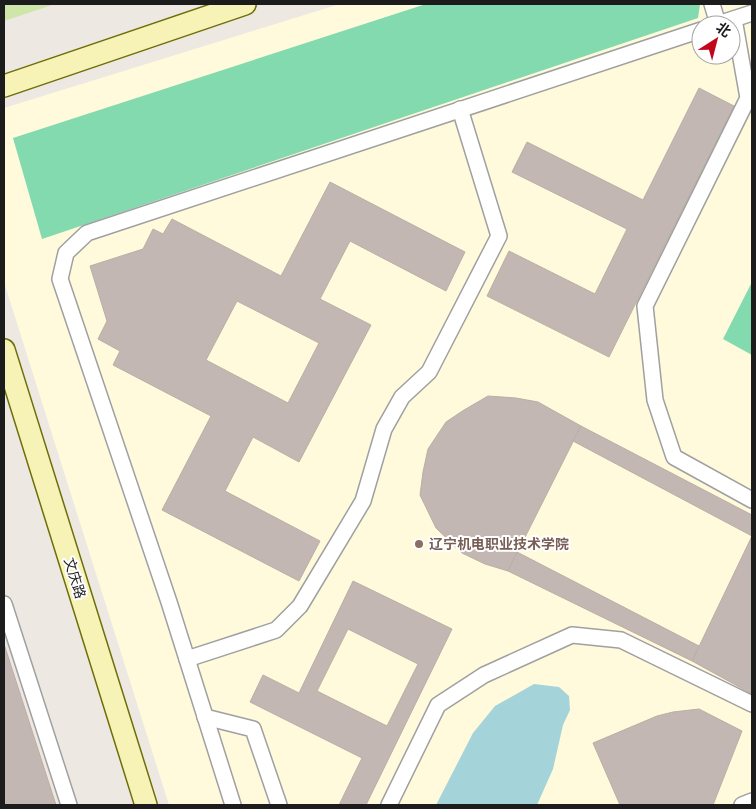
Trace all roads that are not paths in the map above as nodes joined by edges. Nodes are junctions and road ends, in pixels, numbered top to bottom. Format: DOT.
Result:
graph roads {
  1 [pos="245,4"];
  2 [pos="224,7"];
  3 [pos="691,33"];
  4 [pos="741,58"];
  5 [pos="4,86"];
  6 [pos="460,109"];
  7 [pos="4,350"];
  8 [pos="752,500"];
  9 [pos="4,604"];
  10 [pos="187,659"];
  11 [pos="752,704"];
  12 [pos="205,716"];
  13 [pos="752,801"];
  14 [pos="68,805"];
  15 [pos="146,805"];
  16 [pos="233,805"];
  17 [pos="279,805"];
  18 [pos="389,805"];
  19 [pos="742,805"];
  1 -- 2 [label="street"];
  2 -- 5 [label="street"];
  3 -- 6 [label="street"];
  4 -- 8 [label="street"];
  6 -- 10 [label="street"];
  6 -- 10 [label="street"];
  7 -- 15 [label="street, 文庆路"];
  9 -- 14 [label="street"];
  10 -- 12 [label="street"];
  11 -- 18 [label="street"];
  12 -- 16 [label="street"];
  12 -- 17 [label="street"];
  13 -- 19 [label="street"];
}
